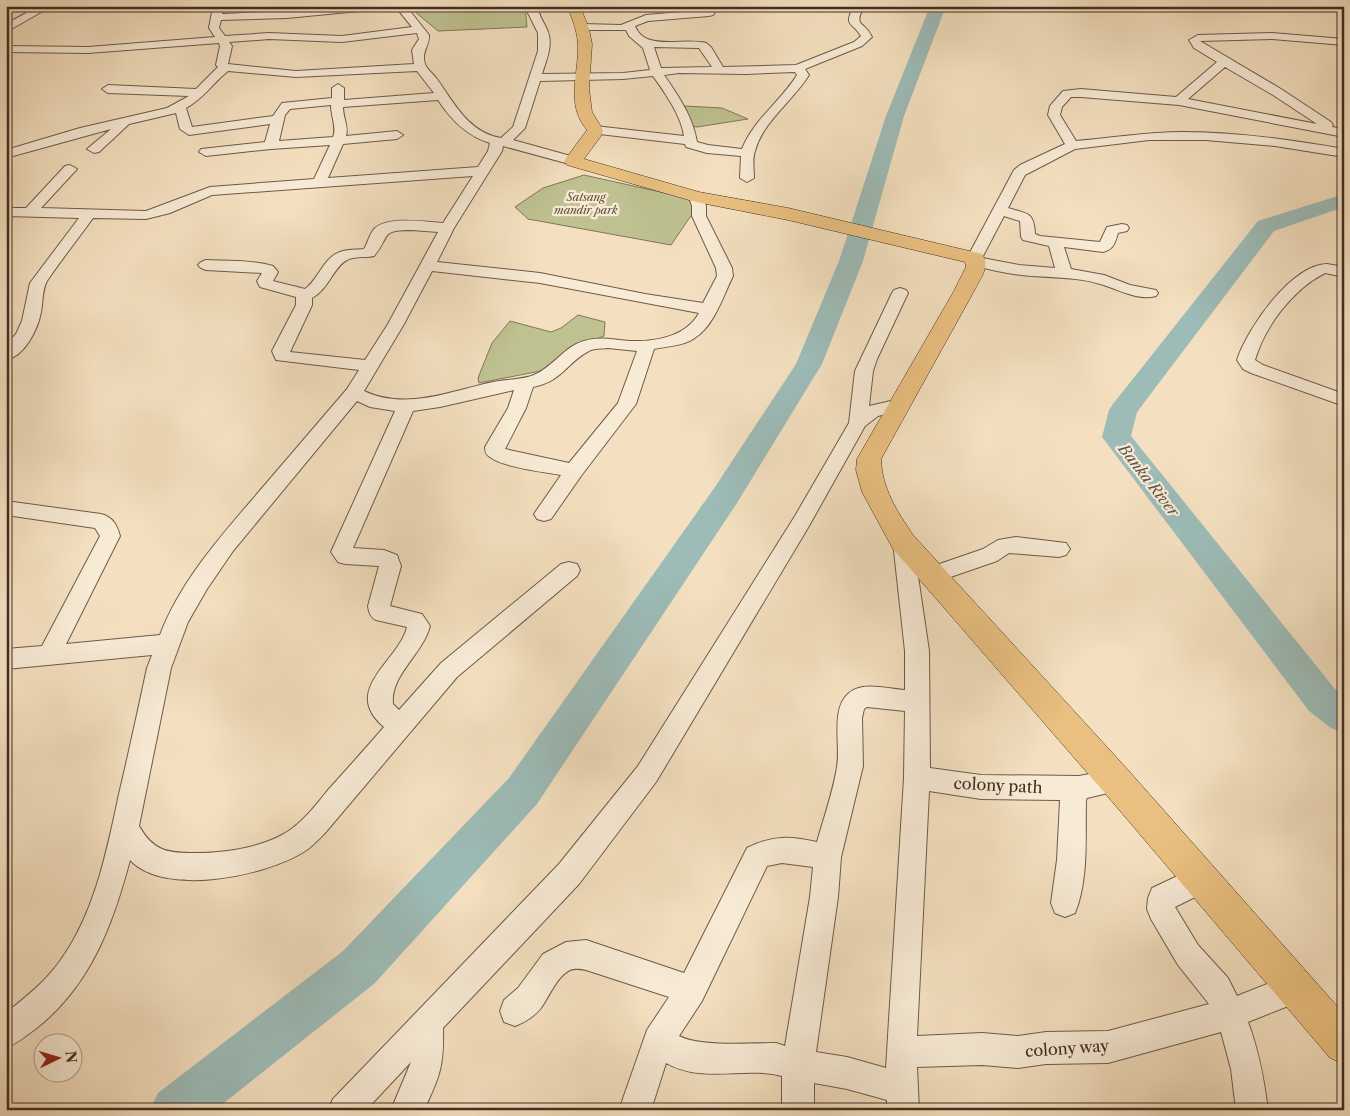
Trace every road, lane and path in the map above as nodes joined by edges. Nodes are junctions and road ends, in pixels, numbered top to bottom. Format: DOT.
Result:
graph roads {
  1 [pos="47,6"];
  2 [pos="380,6"];
  3 [pos="400,6"];
  4 [pos="533,6"];
  5 [pos="573,6"];
  6 [pos="714,6"];
  7 [pos="858,6"];
  8 [pos="216,12"];
  9 [pos="630,26"];
  10 [pos="582,27"];
  11 [pos="6,29"];
  12 [pos="419,29"];
  13 [pos="222,40"];
  14 [pos="1344,42"];
  15 [pos="644,44"];
  16 [pos="6,49"];
  17 [pos="1224,62"];
  18 [pos="225,67"];
  19 [pos="420,67"];
  20 [pos="798,68"];
  21 [pos="720,70"];
  22 [pos="340,72"];
  23 [pos="656,72"];
  24 [pos="582,77"];
  25 [pos="536,78"];
  26 [pos="108,89"];
  27 [pos="198,93"];
  28 [pos="442,96"];
  29 [pos="1179,101"];
  30 [pos="337,102"];
  31 [pos="180,107"];
  32 [pos="278,119"];
  33 [pos="134,120"];
  34 [pos="595,130"];
  35 [pos="1340,132"];
  36 [pos="397,135"];
  37 [pos="339,141"];
  38 [pos="690,141"];
  39 [pos="500,142"];
  40 [pos="1071,142"];
  41 [pos="271,145"];
  42 [pos="94,149"];
  43 [pos="206,152"];
  44 [pos="747,153"];
  45 [pos="1344,153"];
  46 [pos="6,154"];
  47 [pos="573,162"];
  48 [pos="70,169"];
  49 [pos="483,172"];
  50 [pos="747,178"];
  51 [pos="320,184"];
  52 [pos="696,197"];
  53 [pos="1000,210"];
  54 [pos="6,212"];
  55 [pos="28,213"];
  56 [pos="88,215"];
  57 [pos="446,228"];
  58 [pos="1122,228"];
  59 [pos="1056,242"];
  60 [pos="976,260"];
  61 [pos="206,265"];
  62 [pos="426,266"];
  63 [pos="1344,272"];
  64 [pos="1064,273"];
  65 [pos="900,293"];
  66 [pos="1150,293"];
  67 [pos="304,296"];
  68 [pos="709,309"];
  69 [pos="647,345"];
  70 [pos="6,355"];
  71 [pos="371,366"];
  72 [pos="525,383"];
  73 [pos="354,393"];
  74 [pos="1344,400"];
  75 [pos="900,404"];
  76 [pos="407,405"];
  77 [pos="858,423"];
  78 [pos="574,471"];
  79 [pos="6,508"];
  80 [pos="544,514"];
  81 [pos="903,542"];
  82 [pos="1059,550"];
  83 [pos="569,570"];
  84 [pos="933,575"];
  85 [pos="168,644"];
  86 [pos="49,655"];
  87 [pos="6,659"];
  88 [pos="917,702"];
  89 [pos="400,726"];
  90 [pos="917,778"];
  91 [pos="1116,781"];
  92 [pos="1079,788"];
  93 [pos="125,828"];
  94 [pos="828,856"];
  95 [pos="1201,879"];
  96 [pos="1065,903"];
  97 [pos="1295,988"];
  98 [pos="691,990"];
  99 [pos="516,1011"];
  100 [pos="1230,1014"];
  101 [pos="428,1022"];
  102 [pos="6,1033"];
  103 [pos="658,1041"];
  104 [pos="1344,1044"];
  105 [pos="901,1052"];
  106 [pos="798,1065"];
  107 [pos="902,1099"];
  108 [pos="344,1110"];
  109 [pos="407,1110"];
  110 [pos="635,1110"];
  111 [pos="798,1110"];
  112 [pos="1252,1110"];
  1 -- 11 [label="street"];
  2 -- 8 [label="street"];
  3 -- 12 [label="street"];
  4 -- 25 [label="street"];
  5 -- 10 [label="main road"];
  6 -- 9 [label="street"];
  7 -- 20 [label="street"];
  8 -- 13 [label="street"];
  9 -- 10 [label="street"];
  9 -- 15 [label="street"];
  10 -- 24 [label="main road"];
  12 -- 13 [label="street"];
  12 -- 19 [label="street"];
  13 -- 16 [label="street"];
  13 -- 18 [label="street"];
  14 -- 17 [label="street"];
  15 -- 21 [label="street"];
  15 -- 23 [label="street"];
  17 -- 29 [label="street"];
  17 -- 35 [label="street"];
  18 -- 22 [label="street"];
  18 -- 27 [label="street"];
  19 -- 22 [label="street"];
  19 -- 28 [label="street"];
  20 -- 21 [label="street"];
  20 -- 44 [label="street"];
  21 -- 23 [label="street"];
  22 -- 30 [label="street"];
  23 -- 24 [label="street"];
  23 -- 38 [label="street"];
  24 -- 25 [label="street"];
  24 -- 34 [label="main road"];
  25 -- 39 [label="street"];
  26 -- 27 [label="street"];
  27 -- 31 [label="street"];
  28 -- 30 [label="street"];
  28 -- 39 [label="street"];
  29 -- 35 [label="street"];
  29 -- 40 [label="street"];
  30 -- 32 [label="street"];
  30 -- 37 [label="street"];
  31 -- 32 [label="street"];
  31 -- 33 [label="street"];
  32 -- 41 [label="street"];
  33 -- 42 [label="street"];
  33 -- 46 [label="street"];
  34 -- 38 [label="street"];
  34 -- 47 [label="main road"];
  36 -- 37 [label="street"];
  37 -- 41 [label="street"];
  37 -- 51 [label="street"];
  38 -- 44 [label="street"];
  39 -- 47 [label="street"];
  39 -- 49 [label="street"];
  40 -- 45 [label="street"];
  40 -- 53 [label="street"];
  41 -- 43 [label="street"];
  44 -- 50 [label="street"];
  47 -- 52 [label="main road"];
  48 -- 55 [label="street"];
  49 -- 51 [label="street"];
  49 -- 57 [label="street"];
  51 -- 56 [label="street"];
  52 -- 60 [label="main road"];
  52 -- 68 [label="street"];
  53 -- 59 [label="street"];
  53 -- 60 [label="street"];
  54 -- 55 [label="street"];
  55 -- 56 [label="street"];
  56 -- 70 [label="street"];
  57 -- 62 [label="street"];
  57 -- 67 [label="street"];
  58 -- 59 [label="street"];
  59 -- 64 [label="street"];
  60 -- 64 [label="street"];
  60 -- 75 [label="main road"];
  61 -- 67 [label="street"];
  62 -- 68 [label="street"];
  62 -- 71 [label="street"];
  63 -- 74 [label="street"];
  64 -- 66 [label="street"];
  65 -- 77 [label="street"];
  67 -- 71 [label="street"];
  68 -- 69 [label="street"];
  69 -- 72 [label="street"];
  69 -- 78 [label="street"];
  71 -- 73 [label="street"];
  72 -- 76 [label="street"];
  72 -- 78 [label="street"];
  73 -- 76 [label="street"];
  73 -- 85 [label="street"];
  75 -- 77 [label="street"];
  75 -- 81 [label="main road"];
  76 -- 89 [label="street"];
  77 -- 101 [label="street"];
  78 -- 80 [label="street"];
  79 -- 86 [label="street"];
  81 -- 84 [label="main road"];
  81 -- 88 [label="street"];
  82 -- 84 [label="street"];
  83 -- 89 [label="street"];
  84 -- 91 [label="main road"];
  85 -- 86 [label="street"];
  85 -- 93 [label="street"];
  86 -- 87 [label="street"];
  88 -- 90 [label="street"];
  88 -- 94 [label="street"];
  89 -- 93 [label="street"];
  90 -- 92 [label="street, colony path"];
  90 -- 105 [label="street"];
  91 -- 92 [label="street, colony path"];
  91 -- 95 [label="main road"];
  92 -- 96 [label="street"];
  93 -- 102 [label="street"];
  94 -- 98 [label="street"];
  94 -- 106 [label="street"];
  95 -- 97 [label="main road"];
  95 -- 100 [label="street"];
  97 -- 100 [label="street, colony way"];
  97 -- 104 [label="main road"];
  98 -- 99 [label="street"];
  98 -- 103 [label="street"];
  100 -- 105 [label="street, colony way"];
  100 -- 112 [label="street"];
  101 -- 108 [label="street"];
  101 -- 109 [label="street"];
  103 -- 106 [label="street"];
  103 -- 110 [label="street"];
  105 -- 107 [label="street"];
  106 -- 107 [label="street"];
  106 -- 111 [label="street"];
}
